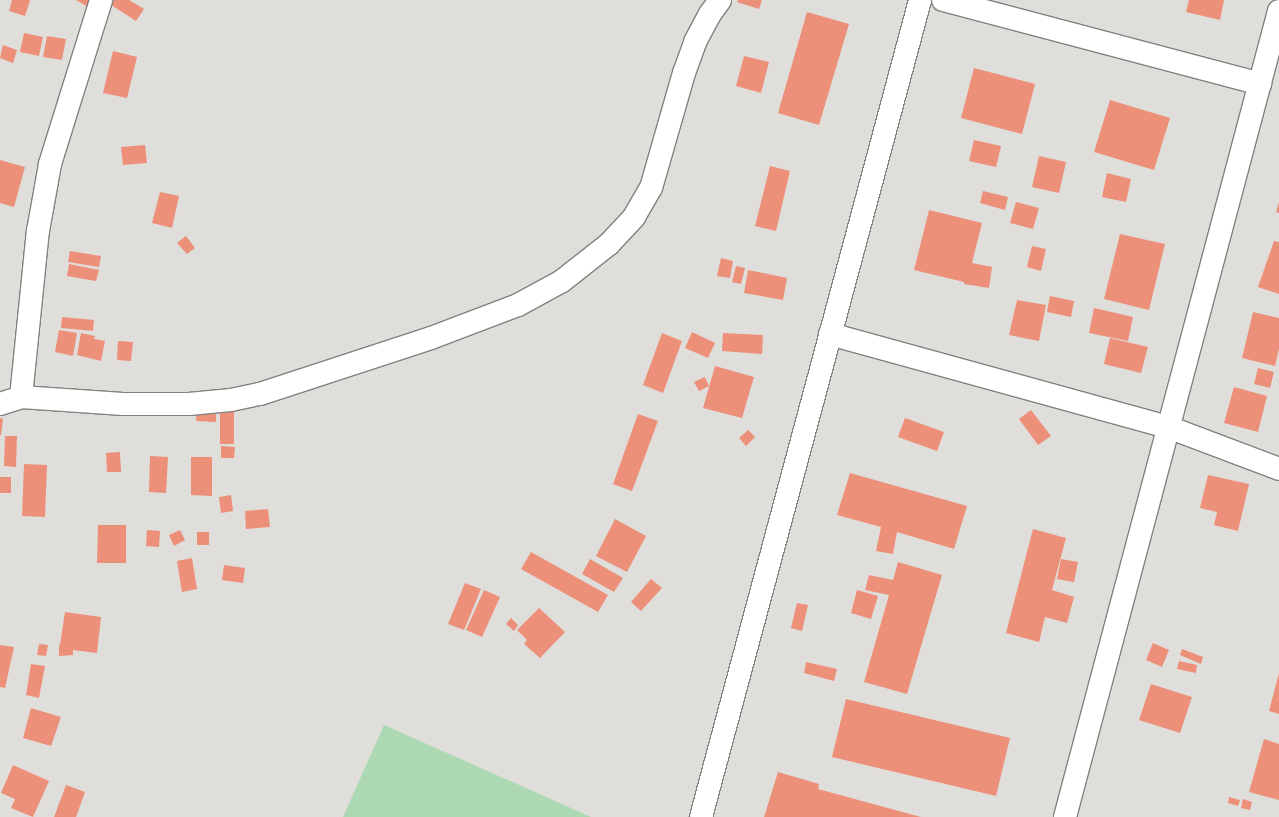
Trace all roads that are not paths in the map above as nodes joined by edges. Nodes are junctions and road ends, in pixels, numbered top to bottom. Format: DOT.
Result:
graph roads {
  1 [pos="101,0"];
  2 [pos="720,0"];
  3 [pos="920,0"];
  4 [pos="943,0"];
  5 [pos="1279,11"];
  6 [pos="1260,84"];
  7 [pos="830,334"];
  8 [pos="21,397"];
  9 [pos="0,404"];
  10 [pos="1168,428"];
  11 [pos="1279,469"];
  12 [pos="701,817"];
  13 [pos="1065,817"];
  1 -- 8 [label="street"];
  2 -- 8 [label="street"];
  3 -- 7 [label="street"];
  4 -- 6 [label="street"];
  5 -- 6 [label="street"];
  6 -- 10 [label="street"];
  7 -- 10 [label="street"];
  7 -- 12 [label="street"];
  8 -- 9 [label="street"];
  10 -- 11 [label="street"];
  10 -- 13 [label="street"];
}
